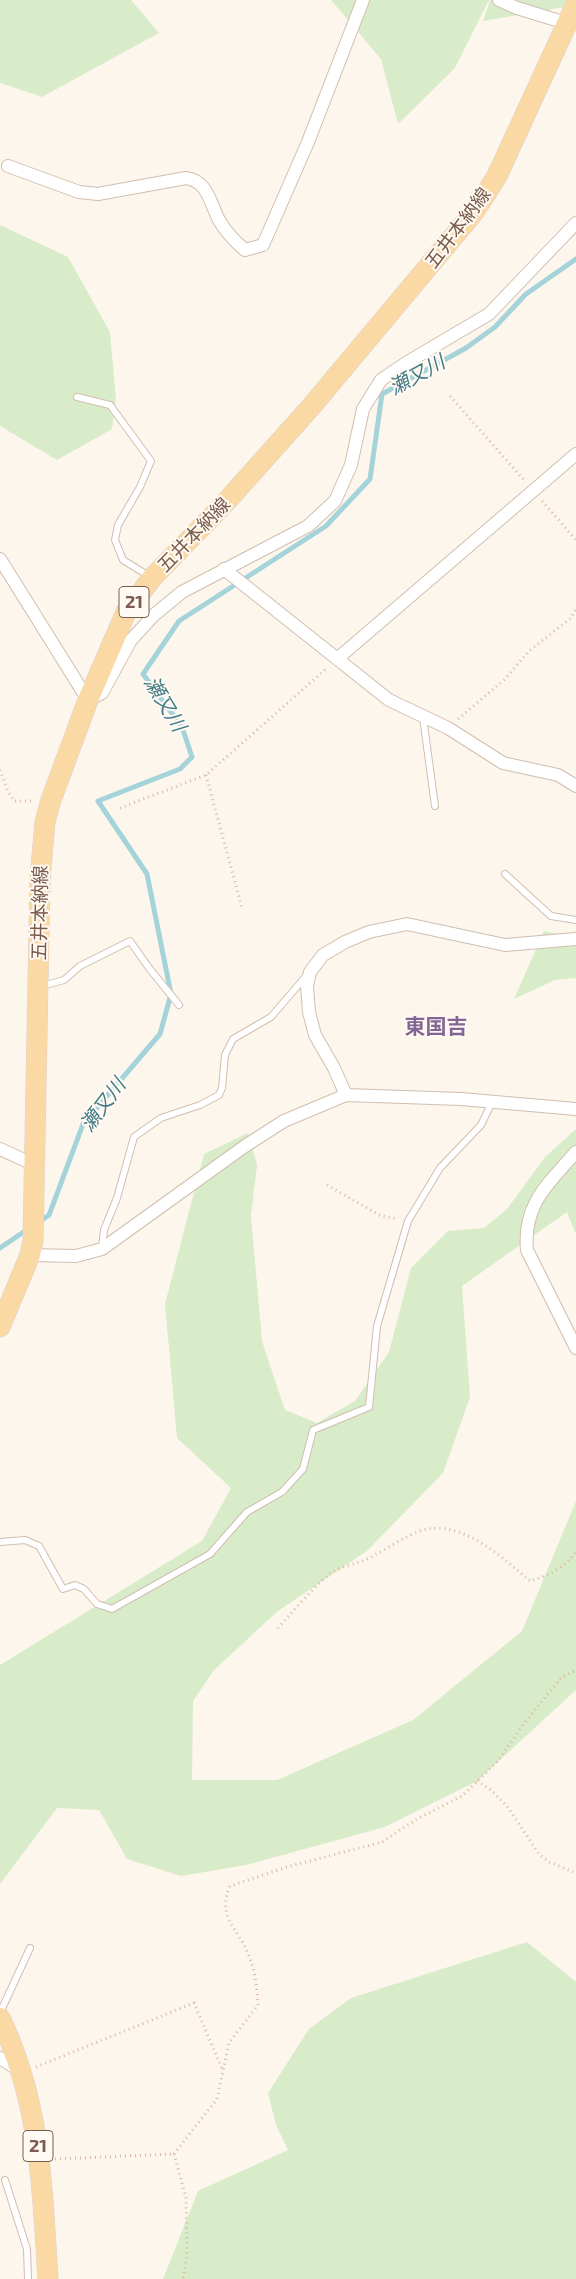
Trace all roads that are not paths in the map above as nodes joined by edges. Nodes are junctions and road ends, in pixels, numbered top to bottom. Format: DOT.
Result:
graph roads {
  1 [pos="363,0"];
  2 [pos="499,0"];
  3 [pos="576,4"];
  4 [pos="566,22"];
  5 [pos="8,166"];
  6 [pos="576,223"];
  7 [pos="77,397"];
  8 [pos="576,454"];
  9 [pos="0,559"];
  10 [pos="224,569"];
  11 [pos="152,578"];
  12 [pos="337,659"];
  13 [pos="88,700"];
  14 [pos="423,716"];
  15 [pos="576,786"];
  16 [pos="435,806"];
  17 [pos="505,874"];
  18 [pos="576,920"];
  19 [pos="576,939"];
  20 [pos="310,972"];
  21 [pos="38,987"];
  22 [pos="179,1005"];
  23 [pos="346,1095"];
  24 [pos="492,1102"];
  25 [pos="576,1109"];
  26 [pos="0,1149"];
  27 [pos="576,1152"];
  28 [pos="35,1165"];
  29 [pos="102,1250"];
  30 [pos="30,1255"];
  31 [pos="0,1327"];
  32 [pos="576,1348"];
  33 [pos="0,1542"];
  34 [pos="30,1948"];
  35 [pos="0,2013"];
  36 [pos="0,2018"];
  37 [pos="0,2058"];
  38 [pos="22,2072"];
  39 [pos="5,2180"];
  40 [pos="28,2279"];
  41 [pos="48,2279"];
  1 -- 5 [label="street"];
  2 -- 4 [label="street"];
  3 -- 4 [label="main road, 五井本納線 / 21"];
  4 -- 11 [label="main road, 五井本納線 / 21"];
  6 -- 10 [label="street"];
  7 -- 11 [label="lane"];
  8 -- 12 [label="street"];
  9 -- 13 [label="street"];
  10 -- 12 [label="street"];
  10 -- 13 [label="street"];
  11 -- 13 [label="main road, 五井本納線 / 21"];
  12 -- 14 [label="street"];
  13 -- 21 [label="main road, 五井本納線 / 21"];
  14 -- 15 [label="street"];
  14 -- 16 [label="lane"];
  17 -- 18 [label="lane"];
  19 -- 20 [label="street"];
  20 -- 23 [label="street"];
  20 -- 29 [label="lane"];
  21 -- 22 [label="lane"];
  21 -- 28 [label="main road, 五井本納線 / 21"];
  23 -- 24 [label="street"];
  23 -- 29 [label="street"];
  24 -- 25 [label="street"];
  24 -- 33 [label="lane"];
  26 -- 28 [label="street"];
  27 -- 32 [label="street"];
  28 -- 30 [label="main road, 五井本納線 / 21"];
  29 -- 30 [label="street"];
  30 -- 31 [label="main road, 五井本納線 / 21"];
  34 -- 35 [label="lane"];
  36 -- 38 [label="main road, 21"];
  37 -- 38 [label="street"];
  38 -- 41 [label="main road, 21"];
  39 -- 40 [label="lane"];
}
